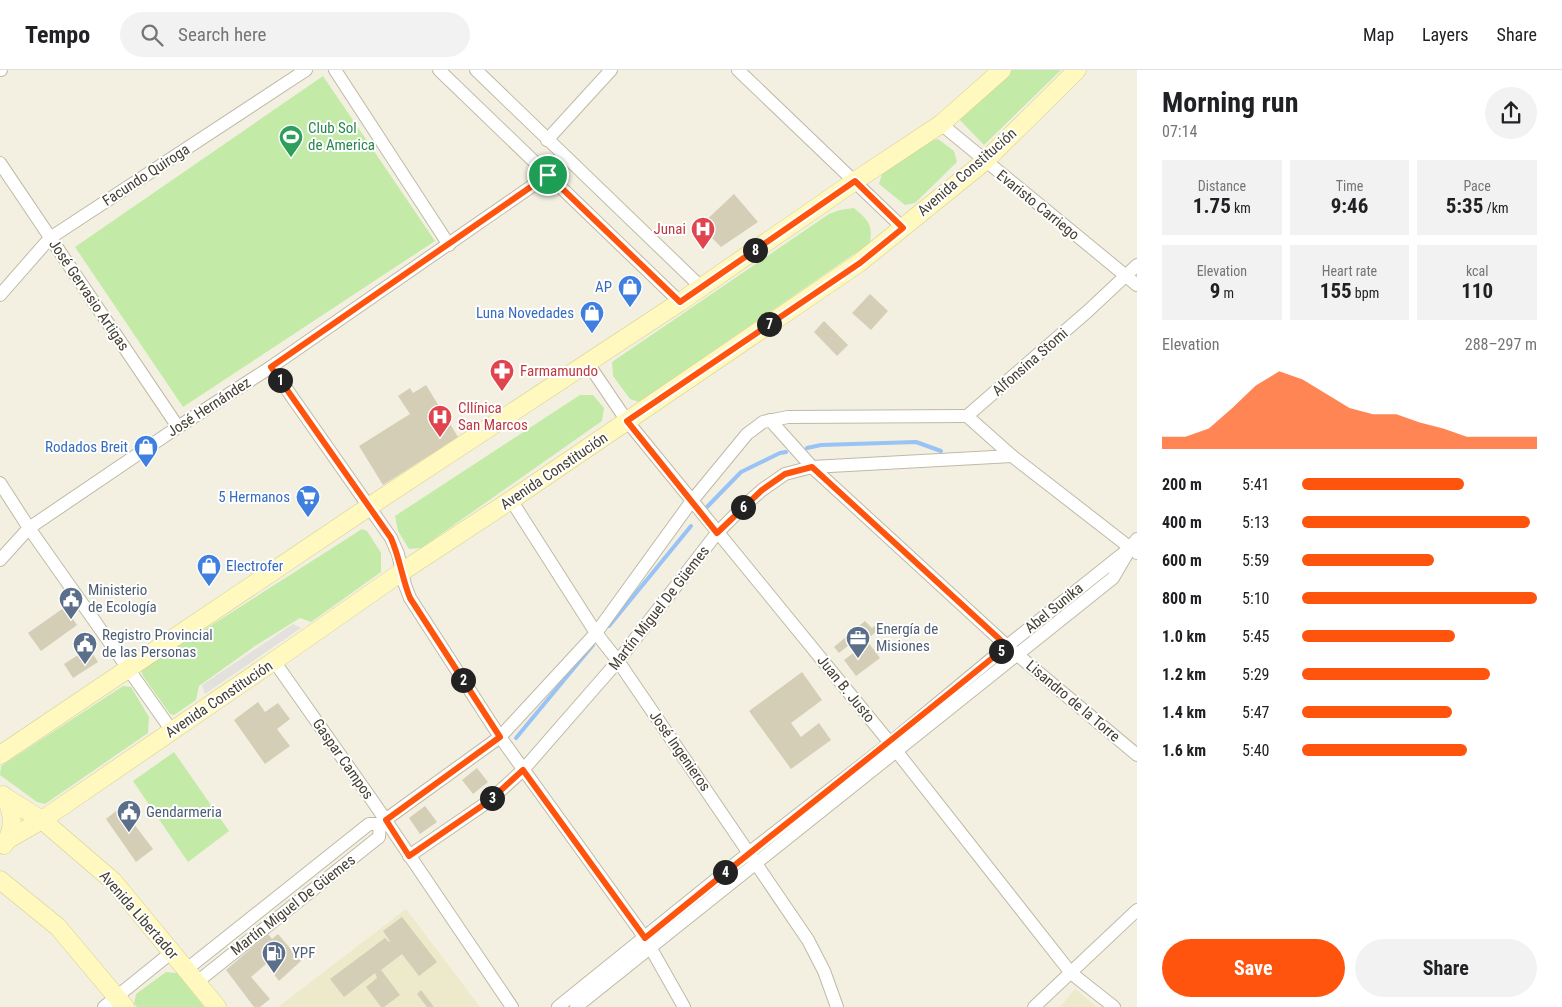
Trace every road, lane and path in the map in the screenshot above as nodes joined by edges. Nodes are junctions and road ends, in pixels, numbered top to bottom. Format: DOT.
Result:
graph roads {
  1 [pos="306,70"];
  2 [pos="335,70"];
  3 [pos="439,70"];
  4 [pos="476,70"];
  5 [pos="611,70"];
  6 [pos="738,70"];
  7 [pos="1002,70"];
  8 [pos="1077,70"];
  9 [pos="941,124"];
  10 [pos="547,140"];
  11 [pos="984,161"];
  12 [pos="0,164"];
  13 [pos="548,175"];
  14 [pos="855,181"];
  15 [pos="903,228"];
  16 [pos="50,238"];
  17 [pos="449,245"];
  18 [pos="1137,266"];
  19 [pos="1126,276"];
  20 [pos="1137,285"];
  21 [pos="701,287"];
  22 [pos="0,295"];
  23 [pos="680,302"];
  24 [pos="587,362"];
  25 [pos="271,367"];
  26 [pos="967,416"];
  27 [pos="770,420"];
  28 [pos="627,421"];
  29 [pos="178,427"];
  30 [pos="1012,456"];
  31 [pos="812,467"];
  32 [pos="0,483"];
  33 [pos="511,500"];
  34 [pos="691,502"];
  35 [pos="370,506"];
  36 [pos="29,528"];
  37 [pos="717,533"];
  38 [pos="1135,547"];
  39 [pos="0,560"];
  40 [pos="402,571"];
  41 [pos="596,633"];
  42 [pos="1007,646"];
  43 [pos="1018,655"];
  44 [pos="274,661"];
  45 [pos="618,661"];
  46 [pos="128,668"];
  47 [pos="172,731"];
  48 [pos="500,737"];
  49 [pos="893,747"];
  50 [pos="0,755"];
  51 [pos="1137,755"];
  52 [pos="523,770"];
  53 [pos="2,794"];
  54 [pos="42,820"];
  55 [pos="383,822"];
  56 [pos="4,845"];
  57 [pos="409,856"];
  58 [pos="753,857"];
  59 [pos="0,880"];
  60 [pos="1137,910"];
  61 [pos="648,943"];
  62 [pos="172,952"];
  63 [pos="1071,973"];
  64 [pos="192,976"];
  65 [pos="115,1004"];
  66 [pos="217,1007"];
  67 [pos="512,1007"];
  68 [pos="558,1007"];
  69 [pos="576,1007"];
  70 [pos="684,1007"];
  71 [pos="837,1007"];
  72 [pos="1034,1007"];
  73 [pos="1114,1007"];
  1 -- 16 [label="street, Facundo Quiroga"];
  2 -- 17 [label="street"];
  3 -- 13 [label="street"];
  4 -- 10 [label="street"];
  5 -- 10 [label="street"];
  6 -- 14 [label="street"];
  7 -- 9 [label="main road"];
  8 -- 11 [label="main road, Avenida Constitución"];
  9 -- 11 [label="street, Evaristo Carriego"];
  9 -- 14 [label="main road"];
  10 -- 21 [label="street"];
  11 -- 15 [label="main road, Avenida Constitución"];
  11 -- 19 [label="street, Evaristo Carriego"];
  12 -- 16 [label="street, José Gervasio Artigas"];
  13 -- 17 [label="street, José Hernández"];
  13 -- 23 [label="street"];
  14 -- 15 [label="street"];
  14 -- 21 [label="main road"];
  15 -- 28 [label="main road, Avenida Constitución"];
  16 -- 22 [label="street, Facundo Quiroga"];
  16 -- 29 [label="street, José Gervasio Artigas"];
  17 -- 25 [label="street, José Hernández"];
  18 -- 19 [label="street, Alfonsina Stomi"];
  19 -- 20 [label="street, Evaristo Carriego"];
  19 -- 26 [label="street, Alfonsina Stomi"];
  21 -- 23 [label="main road"];
  23 -- 24 [label="main road"];
  24 -- 28 [label="street, Juan B. Justo"];
  24 -- 35 [label="main road"];
  25 -- 29 [label="street, José Hernández"];
  25 -- 35 [label="street"];
  26 -- 27 [label="street, Martín Miguel De Güemes"];
  26 -- 30 [label="street"];
  27 -- 31 [label="street, Lisandro de la Torre"];
  27 -- 34 [label="street, Martín Miguel De Güemes"];
  28 -- 33 [label="main road, Avenida Constitución"];
  28 -- 34 [label="street, Juan B. Justo"];
  29 -- 36 [label="street, José Hernández"];
  30 -- 31 [label="street, Martín Miguel De Güemes"];
  30 -- 38 [label="street"];
  31 -- 37 [label="street, Martín Miguel De Güemes"];
  31 -- 42 [label="street, Lisandro de la Torre"];
  32 -- 36 [label="street"];
  33 -- 40 [label="main road, Avenida Constitución"];
  33 -- 41 [label="street, José Ingenieros"];
  34 -- 37 [label="street, Juan B. Justo"];
  34 -- 41 [label="street, Martín Miguel De Güemes"];
  35 -- 40 [label="street"];
  35 -- 46 [label="main road"];
  36 -- 39 [label="street, José Hernández"];
  36 -- 46 [label="street"];
  37 -- 45 [label="street, Martín Miguel De Güemes"];
  37 -- 49 [label="street, Juan B. Justo"];
  38 -- 42 [label="street, Abel Sunika"];
  38 -- 43 [label="street, Abel Sunika"];
  40 -- 44 [label="main road, Avenida Constitución"];
  40 -- 48 [label="street"];
  41 -- 45 [label="street, José Ingenieros"];
  41 -- 48 [label="street, Martín Miguel De Güemes"];
  42 -- 43 [label="street, Lisandro de la Torre"];
  42 -- 49 [label="street, Abel Sunika"];
  43 -- 49 [label="street, Abel Sunika"];
  43 -- 51 [label="street, Lisandro de la Torre"];
  44 -- 47 [label="main road, Avenida Constitución"];
  44 -- 55 [label="street, Gaspar Campos"];
  45 -- 52 [label="street, Martín Miguel De Güemes"];
  45 -- 58 [label="street, José Ingenieros"];
  46 -- 47 [label="street"];
  46 -- 50 [label="main road"];
  47 -- 54 [label="main road, Avenida Constitución"];
  48 -- 52 [label="street"];
  48 -- 55 [label="street, Martín Miguel De Güemes"];
  49 -- 58 [label="street, Abel Sunika"];
  49 -- 63 [label="street, Juan B. Justo"];
  52 -- 57 [label="street, Martín Miguel De Güemes"];
  52 -- 61 [label="street"];
  53 -- 54 [label="main road, Avenida Libertador"];
  53 -- 56 [label="main road"];
  54 -- 56 [label="main road, Avenida Constitución"];
  54 -- 62 [label="main road, Avenida Libertador"];
  55 -- 57 [label="street, Gaspar Campos"];
  55 -- 64 [label="street, Martín Miguel De Güemes"];
  55 -- 64 [label="street, Martín Miguel De Güemes"];
  57 -- 67 [label="street, Gaspar Campos"];
  58 -- 61 [label="street, Abel Sunika"];
  58 -- 71 [label="street, José Ingenieros"];
  59 -- 65 [label="main road"];
  60 -- 63 [label="street"];
  61 -- 68 [label="street, Abel Sunika"];
  61 -- 69 [label="street, Abel Sunika"];
  61 -- 70 [label="street"];
  62 -- 64 [label="main road, Avenida Libertador"];
  62 -- 65 [label="street"];
  63 -- 72 [label="street"];
  63 -- 73 [label="street, Juan B. Justo"];
  64 -- 66 [label="main road, Avenida Libertador"];
}
